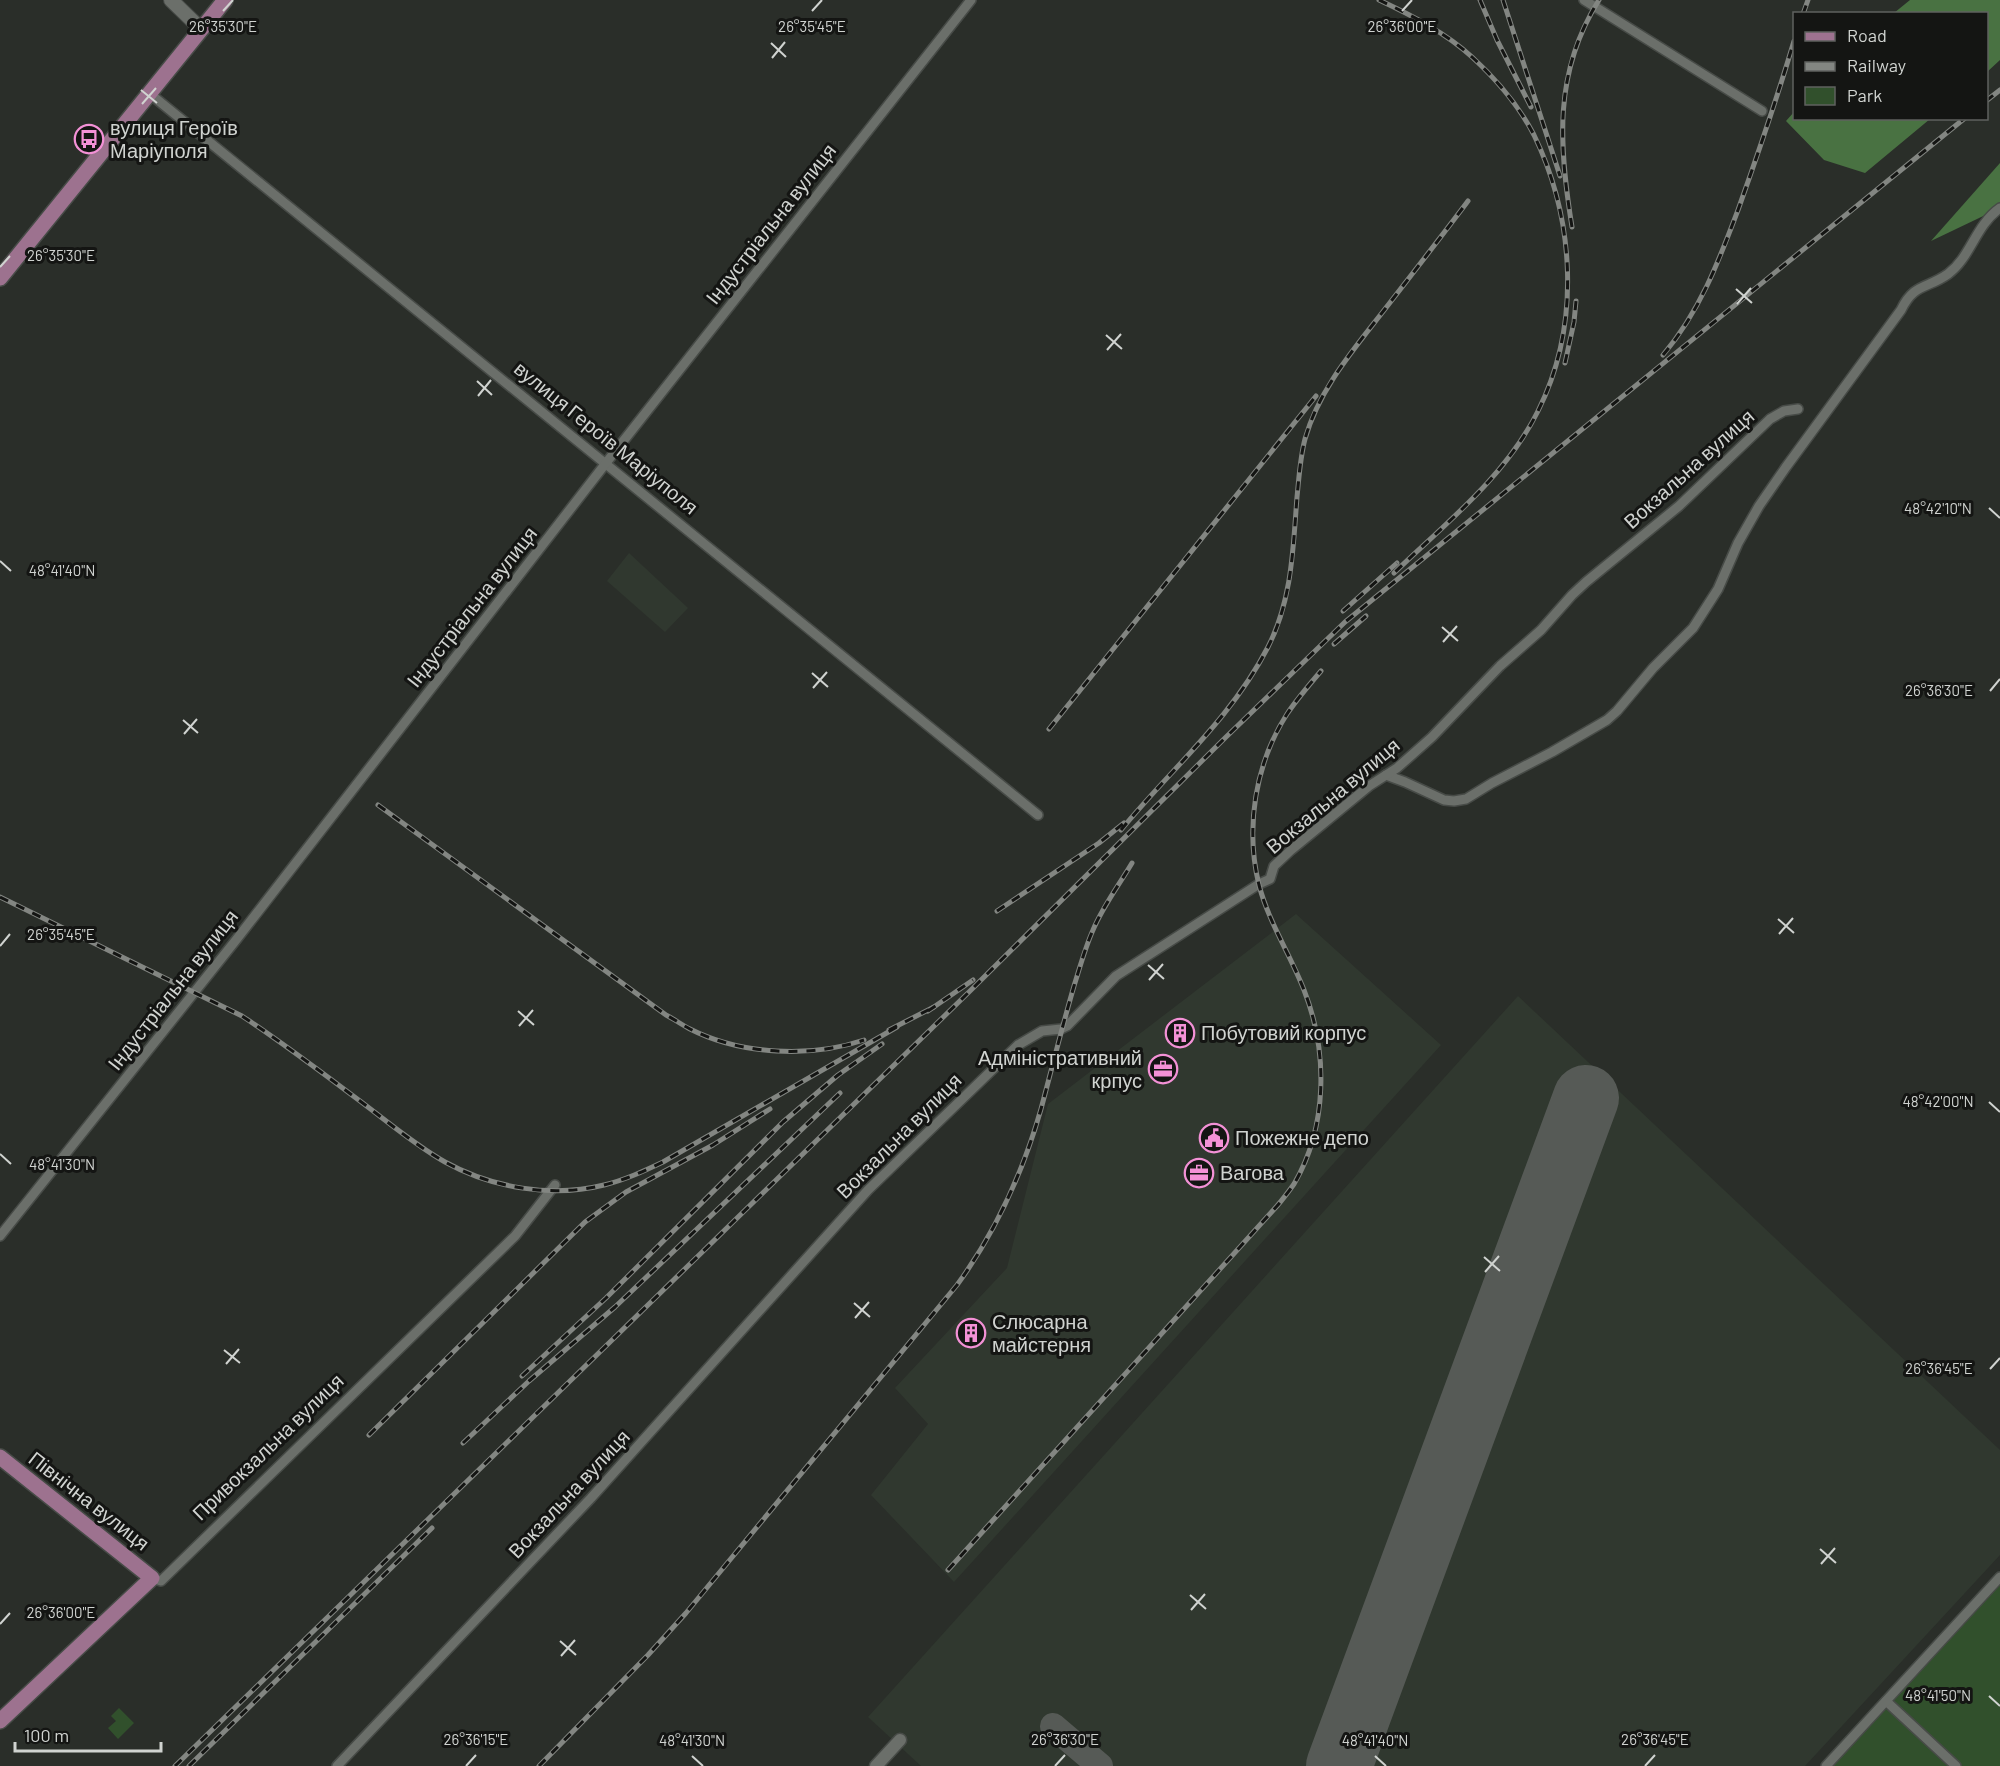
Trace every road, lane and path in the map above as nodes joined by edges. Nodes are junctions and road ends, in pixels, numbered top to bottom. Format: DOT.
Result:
graph roads {
  1 [pos="171,0"];
  2 [pos="225,0"];
  3 [pos="971,0"];
  4 [pos="1584,0"];
  5 [pos="201,29"];
  6 [pos="149,93"];
  7 [pos="1762,111"];
  8 [pos="2000,208"];
  9 [pos="0,278"];
  10 [pos="1798,409"];
  11 [pos="606,463"];
  12 [pos="1386,775"];
  13 [pos="1038,815"];
  14 [pos="555,1185"];
  15 [pos="0,1236"];
  16 [pos="0,1458"];
  17 [pos="2000,1577"];
  18 [pos="152,1578"];
  19 [pos="1886,1701"];
  20 [pos="0,1721"];
  21 [pos="900,1740"];
  22 [pos="337,1766"];
  23 [pos="876,1766"];
  24 [pos="1826,1766"];
  25 [pos="1956,1766"];
  1 -- 5 [label="main road"];
  2 -- 5 [label="main road"];
  3 -- 11 [label="street, Індустріальна вулиця"];
  4 -- 7 [label="street"];
  5 -- 6 [label="main road"];
  6 -- 9 [label="main road"];
  6 -- 11 [label="street, вулиця Героїв Маріуполя"];
  8 -- 12 [label="street"];
  10 -- 12 [label="street, Вокзальна вулиця"];
  11 -- 13 [label="street, вулиця Героїв Маріуполя"];
  11 -- 15 [label="street, Індустріальна вулиця"];
  12 -- 22 [label="street, Вокзальна вулиця"];
  14 -- 18 [label="street, Привокзальна вулиця"];
  16 -- 18 [label="main road, Північна вулиця"];
  17 -- 19 [label="street"];
  18 -- 20 [label="main road, Привокзальна вулиця"];
  19 -- 24 [label="street"];
  19 -- 25 [label="street"];
  21 -- 23 [label="street"];
}
